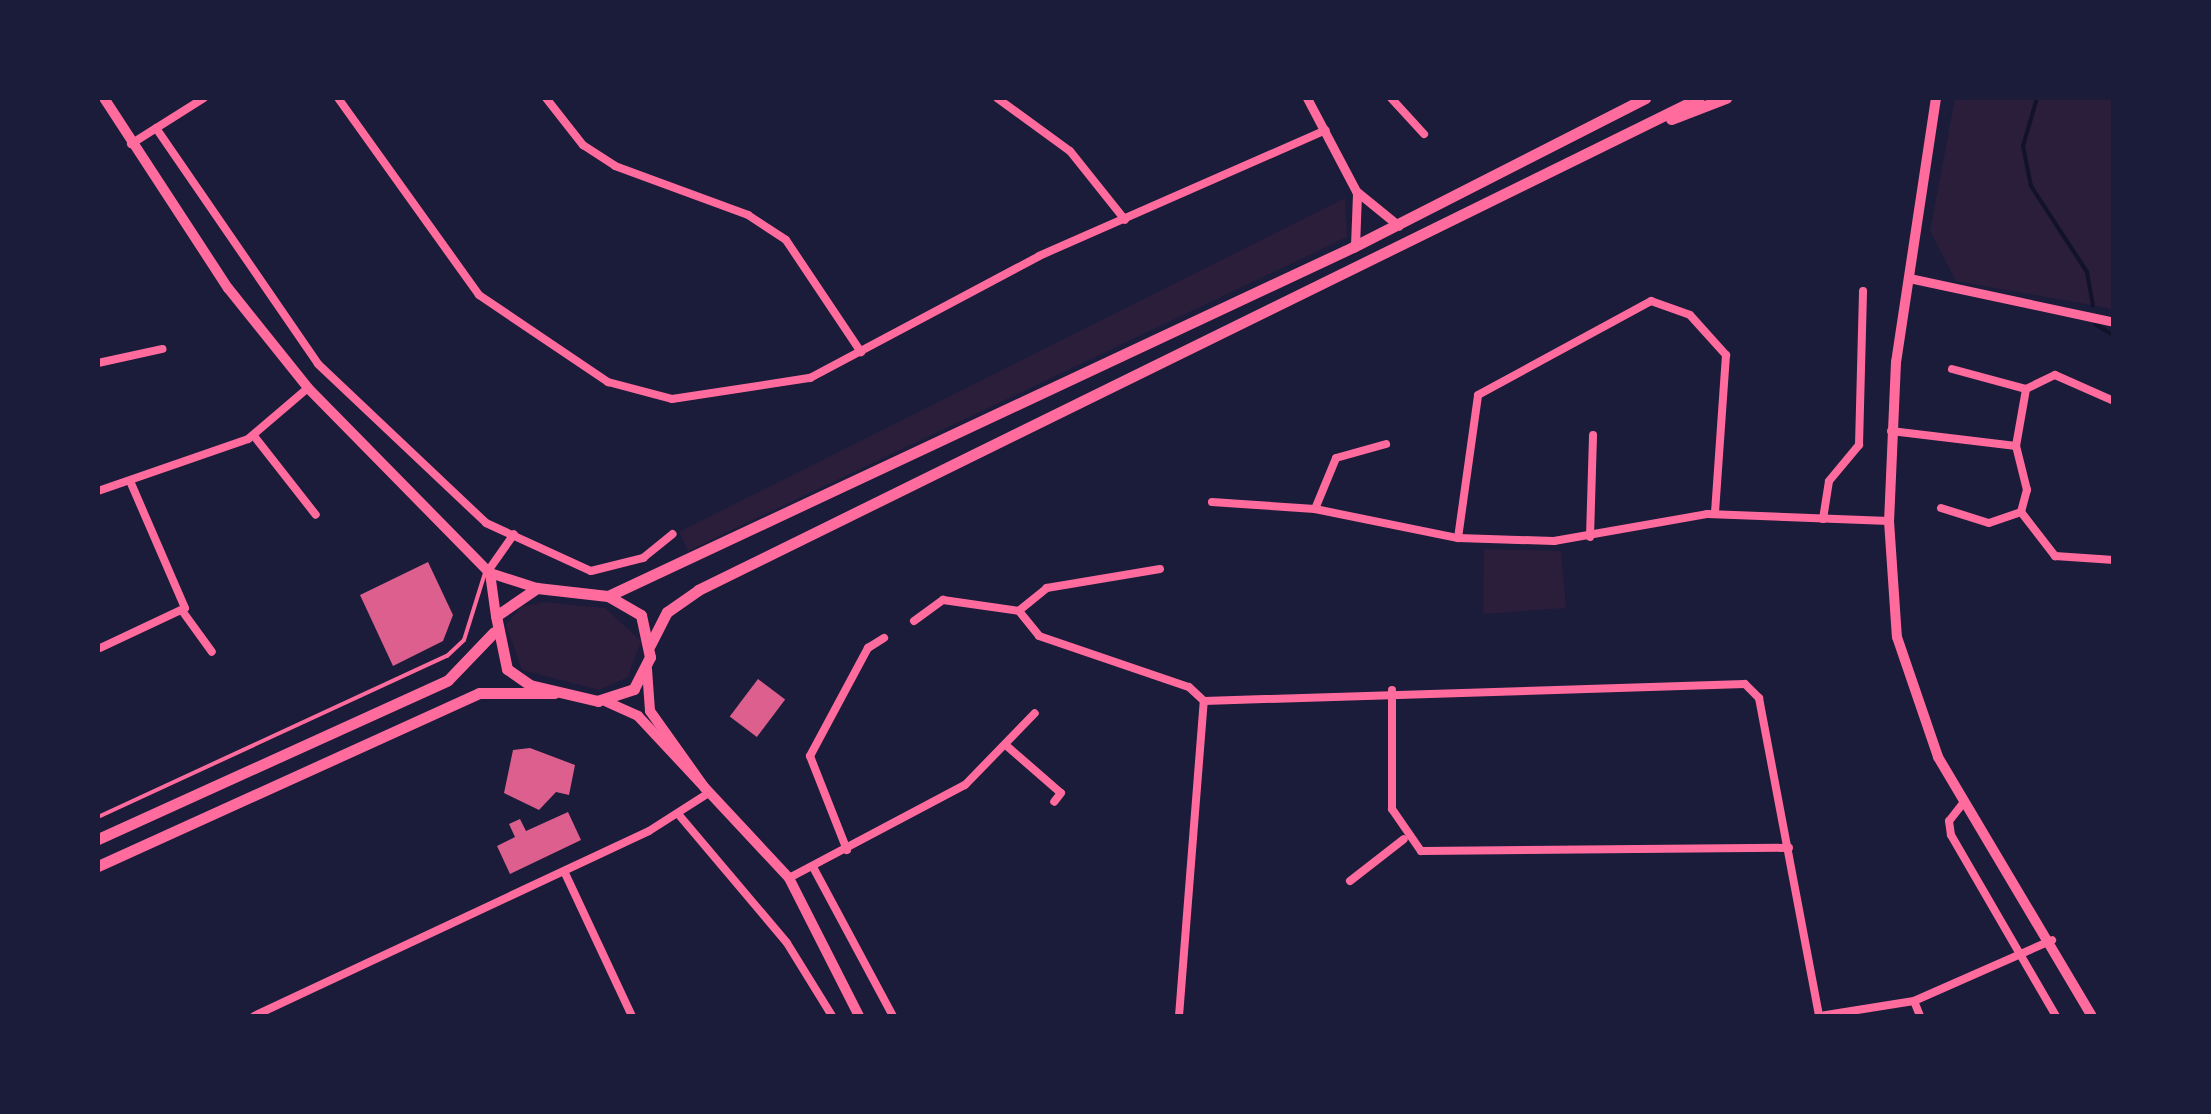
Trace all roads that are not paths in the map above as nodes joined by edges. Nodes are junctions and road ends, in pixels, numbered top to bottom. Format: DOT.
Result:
graph roads {
  1 [pos="104,98"];
  2 [pos="204,98"];
  3 [pos="338,98"];
  4 [pos="546,98"];
  5 [pos="997,98"];
  6 [pos="1307,98"];
  7 [pos="1392,98"];
  8 [pos="1645,98"];
  9 [pos="1698,98"];
  10 [pos="1726,98"];
  11 [pos="1936,98"];
  12 [pos="156,128"];
  13 [pos="1643,128"];
  14 [pos="1326,130"];
  15 [pos="1424,134"];
  16 [pos="131,144"];
  17 [pos="1356,191"];
  18 [pos="1125,220"];
  19 [pos="1399,226"];
  20 [pos="1353,248"];
  21 [pos="1908,278"];
  22 [pos="1863,291"];
  23 [pos="2114,322"];
  24 [pos="162,349"];
  25 [pos="861,352"];
  26 [pos="98,363"];
  27 [pos="1952,368"];
  28 [pos="308,388"];
  29 [pos="2026,389"];
  30 [pos="2114,401"];
  31 [pos="1891,431"];
  32 [pos="1593,434"];
  33 [pos="254,436"];
  34 [pos="1386,444"];
  35 [pos="2016,446"];
  36 [pos="130,480"];
  37 [pos="98,491"];
  38 [pos="1212,502"];
  39 [pos="1941,508"];
  40 [pos="1316,509"];
  41 [pos="2021,512"];
  42 [pos="1716,513"];
  43 [pos="316,516"];
  44 [pos="1823,518"];
  45 [pos="1889,521"];
  46 [pos="514,534"];
  47 [pos="673,534"];
  48 [pos="1590,537"];
  49 [pos="1458,538"];
  50 [pos="2114,560"];
  51 [pos="1160,570"];
  52 [pos="488,571"];
  53 [pos="537,588"];
  54 [pos="608,596"];
  55 [pos="1020,611"];
  56 [pos="183,612"];
  57 [pos="496,616"];
  58 [pos="914,620"];
  59 [pos="494,632"];
  60 [pos="884,638"];
  61 [pos="650,644"];
  62 [pos="98,649"];
  63 [pos="212,652"];
  64 [pos="646,668"];
  65 [pos="1392,690"];
  66 [pos="554,694"];
  67 [pos="1204,701"];
  68 [pos="607,702"];
  69 [pos="1035,713"];
  70 [pos="1008,747"];
  71 [pos="707,794"];
  72 [pos="1054,802"];
  73 [pos="1964,802"];
  74 [pos="679,815"];
  75 [pos="98,817"];
  76 [pos="1404,838"];
  77 [pos="98,840"];
  78 [pos="1790,848"];
  79 [pos="847,850"];
  80 [pos="98,866"];
  81 [pos="813,866"];
  82 [pos="564,870"];
  83 [pos="789,878"];
  84 [pos="1350,881"];
  85 [pos="2052,940"];
  86 [pos="2024,954"];
  87 [pos="1914,1001"];
  88 [pos="254,1016"];
  89 [pos="632,1016"];
  90 [pos="832,1016"];
  91 [pos="859,1016"];
  92 [pos="894,1016"];
  93 [pos="1179,1016"];
  94 [pos="1820,1016"];
  95 [pos="1920,1016"];
  96 [pos="2056,1016"];
  97 [pos="2092,1016"];
  1 -- 16 [label="main road"];
  2 -- 12 [label="street"];
  3 -- 25 [label="street"];
  4 -- 25 [label="street"];
  5 -- 18 [label="street"];
  6 -- 14 [label="street"];
  7 -- 15 [label="street"];
  8 -- 19 [label="highway"];
  9 -- 13 [label="highway"];
  10 -- 13 [label="highway"];
  11 -- 21 [label="main road"];
  12 -- 16 [label="street"];
  12 -- 46 [label="street"];
  13 -- 61 [label="highway"];
  14 -- 17 [label="street"];
  14 -- 18 [label="street"];
  16 -- 28 [label="main road"];
  17 -- 19 [label="street"];
  17 -- 20 [label="street"];
  18 -- 25 [label="street"];
  19 -- 20 [label="highway"];
  20 -- 54 [label="highway"];
  21 -- 23 [label="street"];
  21 -- 31 [label="main road"];
  22 -- 44 [label="street"];
  24 -- 26 [label="street"];
  27 -- 29 [label="street"];
  28 -- 33 [label="street"];
  28 -- 52 [label="main road"];
  29 -- 30 [label="street"];
  29 -- 35 [label="street"];
  31 -- 35 [label="street"];
  31 -- 45 [label="main road"];
  32 -- 48 [label="street"];
  33 -- 36 [label="street"];
  33 -- 43 [label="street"];
  34 -- 40 [label="street"];
  35 -- 41 [label="street"];
  36 -- 37 [label="street"];
  36 -- 56 [label="street"];
  38 -- 40 [label="street"];
  39 -- 41 [label="street"];
  40 -- 49 [label="street"];
  41 -- 50 [label="street"];
  42 -- 44 [label="street"];
  42 -- 48 [label="street"];
  42 -- 49 [label="street"];
  44 -- 45 [label="street"];
  45 -- 73 [label="main road"];
  46 -- 47 [label="street"];
  46 -- 52 [label="street"];
  48 -- 49 [label="street"];
  51 -- 55 [label="street"];
  52 -- 53 [label="main road"];
  52 -- 57 [label="main road"];
  52 -- 75 [label="lane"];
  53 -- 54 [label="highway"];
  53 -- 57 [label="highway"];
  54 -- 61 [label="highway"];
  55 -- 58 [label="street"];
  55 -- 67 [label="street"];
  56 -- 62 [label="street"];
  56 -- 63 [label="street"];
  57 -- 59 [label="highway"];
  59 -- 66 [label="highway"];
  59 -- 77 [label="highway"];
  60 -- 79 [label="street"];
  61 -- 64 [label="highway"];
  64 -- 68 [label="highway"];
  64 -- 71 [label="main road"];
  65 -- 67 [label="street"];
  65 -- 76 [label="street"];
  65 -- 78 [label="street"];
  66 -- 68 [label="highway"];
  66 -- 80 [label="highway"];
  67 -- 93 [label="street"];
  68 -- 71 [label="main road"];
  69 -- 70 [label="street"];
  70 -- 72 [label="street"];
  70 -- 79 [label="street"];
  71 -- 74 [label="street"];
  71 -- 83 [label="main road"];
  73 -- 85 [label="main road"];
  73 -- 86 [label="street"];
  74 -- 82 [label="street"];
  74 -- 90 [label="street"];
  76 -- 78 [label="street"];
  76 -- 84 [label="street"];
  78 -- 94 [label="street"];
  79 -- 81 [label="street"];
  81 -- 83 [label="street"];
  81 -- 92 [label="street"];
  82 -- 88 [label="street"];
  82 -- 89 [label="street"];
  83 -- 91 [label="main road"];
  85 -- 86 [label="street"];
  85 -- 97 [label="main road"];
  86 -- 87 [label="street"];
  86 -- 96 [label="street"];
  87 -- 94 [label="street"];
  87 -- 95 [label="street"];
}
